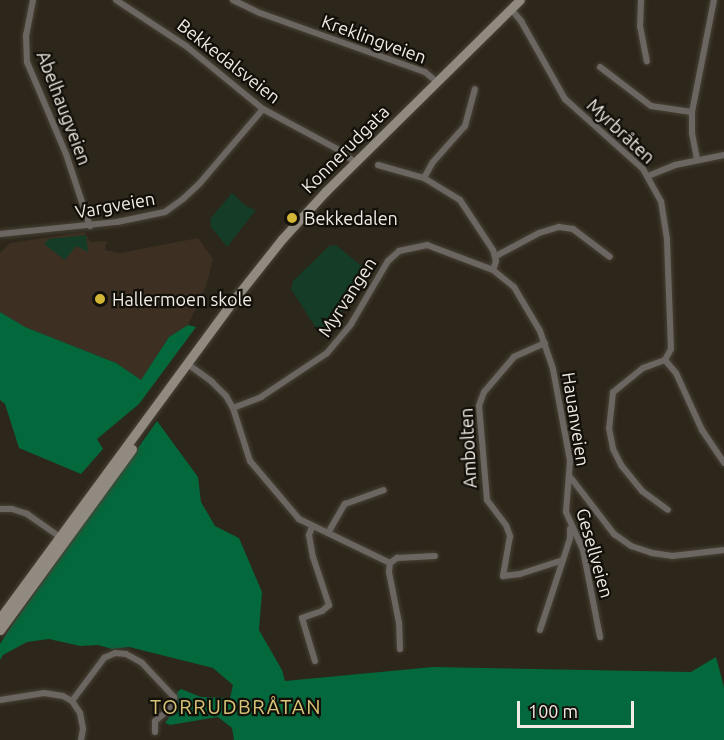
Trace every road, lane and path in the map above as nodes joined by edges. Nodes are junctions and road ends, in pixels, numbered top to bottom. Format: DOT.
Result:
graph roads {
  1 [pos="33,0"];
  2 [pos="116,0"];
  3 [pos="233,0"];
  4 [pos="520,0"];
  5 [pos="641,0"];
  6 [pos="714,0"];
  7 [pos="511,9"];
  8 [pos="646,61"];
  9 [pos="600,68"];
  10 [pos="437,82"];
  11 [pos="475,89"];
  12 [pos="262,109"];
  13 [pos="692,112"];
  14 [pos="724,155"];
  15 [pos="697,159"];
  16 [pos="355,162"];
  17 [pos="378,165"];
  18 [pos="648,176"];
  19 [pos="424,178"];
  20 [pos="90,226"];
  21 [pos="0,234"];
  22 [pos="496,256"];
  23 [pos="610,257"];
  24 [pos="493,270"];
  25 [pos="545,343"];
  26 [pos="665,360"];
  27 [pos="189,365"];
  28 [pos="233,408"];
  29 [pos="724,463"];
  30 [pos="571,478"];
  31 [pos="384,490"];
  32 [pos="0,509"];
  33 [pos="668,510"];
  34 [pos="569,525"];
  35 [pos="312,527"];
  36 [pos="328,533"];
  37 [pos="62,538"];
  38 [pos="724,550"];
  39 [pos="435,556"];
  40 [pos="563,560"];
  41 [pos="390,563"];
  42 [pos="0,618"];
  43 [pos="0,630"];
  44 [pos="540,630"];
  45 [pos="600,637"];
  46 [pos="400,649"];
  47 [pos="315,661"];
  48 [pos="0,700"];
  49 [pos="72,701"];
  50 [pos="155,732"];
  51 [pos="81,740"];
  1 -- 20 [label="street, Abelhaugveien"];
  2 -- 12 [label="street, Bekkedalsveien"];
  3 -- 10 [label="street, Kreklingveien"];
  4 -- 7 [label="main road, Konnerudgata"];
  5 -- 8 [label="street"];
  6 -- 13 [label="street"];
  7 -- 10 [label="main road, Konnerudgata"];
  7 -- 18 [label="street, Myrbråten"];
  9 -- 13 [label="street"];
  10 -- 16 [label="main road, Konnerudgata"];
  11 -- 19 [label="street"];
  12 -- 16 [label="street, Bekkedalsveien"];
  12 -- 20 [label="street, Vargveien"];
  13 -- 15 [label="street"];
  14 -- 15 [label="street"];
  15 -- 18 [label="street"];
  16 -- 27 [label="main road, Konnerudgata"];
  17 -- 19 [label="street"];
  18 -- 26 [label="street, Myrbråten"];
  19 -- 22 [label="street"];
  20 -- 21 [label="street, Vargveien"];
  22 -- 23 [label="street"];
  22 -- 24 [label="street"];
  24 -- 25 [label="street, Hauanveien"];
  24 -- 28 [label="street, Myrvangen"];
  25 -- 30 [label="street, Hauanveien"];
  25 -- 40 [label="street, Ambolten"];
  26 -- 29 [label="street"];
  26 -- 33 [label="street"];
  27 -- 28 [label="street"];
  27 -- 37 [label="main road, Konnerudgata"];
  28 -- 35 [label="street"];
  30 -- 34 [label="street, Gesellveien"];
  30 -- 38 [label="street, Hauanveien"];
  31 -- 36 [label="street"];
  32 -- 37 [label="street"];
  34 -- 40 [label="street"];
  34 -- 45 [label="street, Gesellveien"];
  35 -- 36 [label="street"];
  35 -- 47 [label="street"];
  36 -- 41 [label="street"];
  37 -- 42 [label="main road, Konnerudgata"];
  37 -- 43 [label="main road, Konnerudgata"];
  39 -- 41 [label="street"];
  40 -- 44 [label="street"];
  41 -- 46 [label="street"];
  48 -- 49 [label="street"];
  49 -- 50 [label="street"];
  49 -- 51 [label="street"];
}
